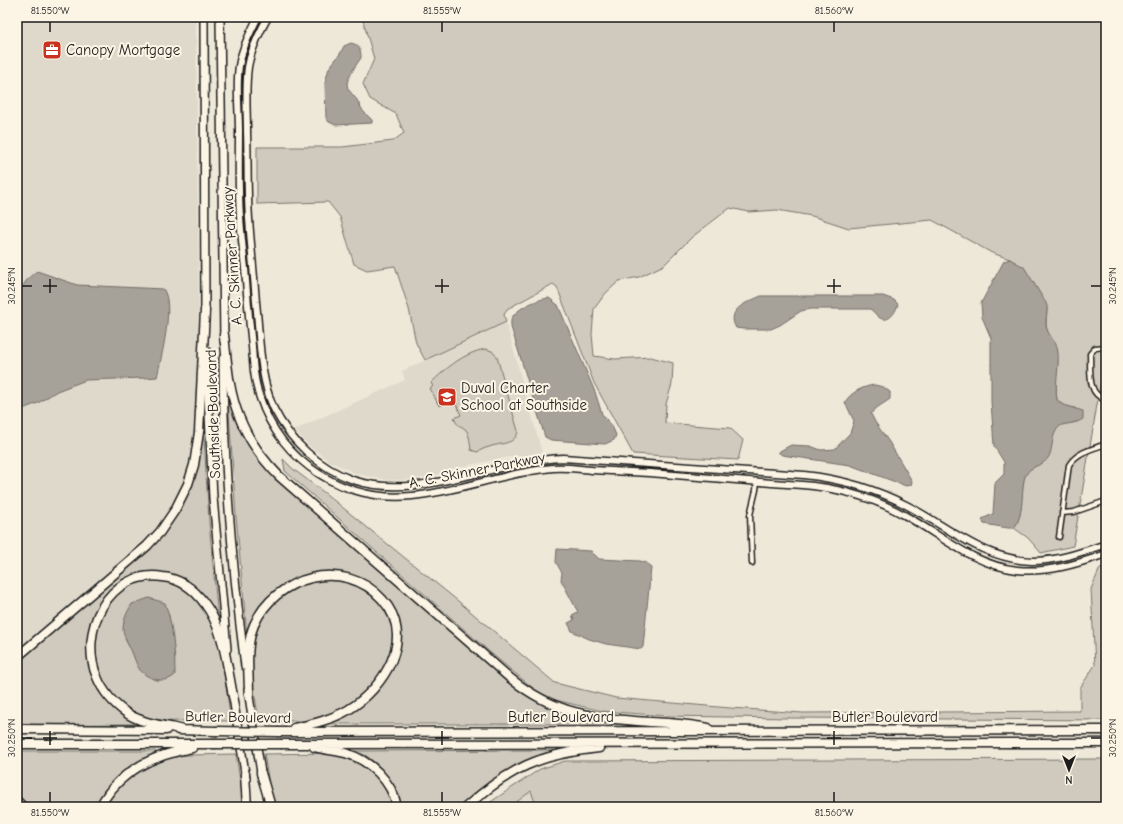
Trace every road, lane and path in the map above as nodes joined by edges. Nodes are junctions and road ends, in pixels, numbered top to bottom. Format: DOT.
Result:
graph roads {
  1 [pos="204,17"];
  2 [pos="220,17"];
  3 [pos="258,17"];
  4 [pos="268,17"];
  5 [pos="205,310"];
  6 [pos="224,335"];
  7 [pos="1106,347"];
  8 [pos="1106,400"];
  9 [pos="274,409"];
  10 [pos="265,413"];
  11 [pos="1106,444"];
  12 [pos="757,482"];
  13 [pos="1106,501"];
  14 [pos="1062,512"];
  15 [pos="1059,537"];
  16 [pos="1106,544"];
  17 [pos="1106,554"];
  18 [pos="752,563"];
  19 [pos="17,657"];
  20 [pos="249,694"];
  21 [pos="233,696"];
  22 [pos="17,729"];
  23 [pos="183,730"];
  24 [pos="1106,730"];
  25 [pos="723,731"];
  26 [pos="278,732"];
  27 [pos="1106,743"];
  28 [pos="17,744"];
  29 [pos="214,744"];
  30 [pos="303,744"];
  31 [pos="651,744"];
  32 [pos="261,773"];
  33 [pos="245,774"];
  34 [pos="17,801"];
  35 [pos="24,807"];
  36 [pos="100,807"];
  37 [pos="247,807"];
  38 [pos="250,807"];
  39 [pos="267,807"];
  40 [pos="270,807"];
  41 [pos="397,807"];
  42 [pos="466,807"];
  1 -- 5 [label="highway, Southside Boulevard"];
  2 -- 6 [label="highway, Southside Boulevard"];
  3 -- 10 [label="main road, A. C. Skinner Parkway"];
  4 -- 9 [label="main road, A. C. Skinner Parkway"];
  5 -- 19 [label="highway"];
  5 -- 21 [label="highway, Southside Boulevard"];
  6 -- 20 [label="highway, Southside Boulevard"];
  6 -- 25 [label="highway"];
  7 -- 8 [label="street"];
  9 -- 10 [label="main road"];
  9 -- 16 [label="main road, A. C. Skinner Parkway"];
  10 -- 12 [label="main road, A. C. Skinner Parkway"];
  11 -- 14 [label="street"];
  12 -- 17 [label="main road, A. C. Skinner Parkway"];
  12 -- 18 [label="street"];
  13 -- 14 [label="street"];
  14 -- 15 [label="street"];
  20 -- 26 [label="highway"];
  20 -- 32 [label="highway, Southside Boulevard"];
  21 -- 23 [label="highway"];
  21 -- 33 [label="highway, Southside Boulevard"];
  22 -- 23 [label="highway, Butler Boulevard"];
  23 -- 26 [label="highway, Butler Boulevard, bridge"];
  24 -- 25 [label="highway, Butler Boulevard"];
  25 -- 26 [label="highway, Butler Boulevard"];
  27 -- 31 [label="highway, Butler Boulevard"];
  28 -- 29 [label="highway, Butler Boulevard"];
  29 -- 30 [label="highway, Butler Boulevard, bridge"];
  29 -- 36 [label="highway"];
  30 -- 31 [label="highway, Butler Boulevard"];
  30 -- 41 [label="highway"];
  31 -- 42 [label="highway"];
  32 -- 39 [label="highway, Southside Boulevard"];
  32 -- 40 [label="highway"];
  33 -- 37 [label="highway"];
  33 -- 38 [label="highway, Southside Boulevard"];
  34 -- 35 [label="highway"];
}
